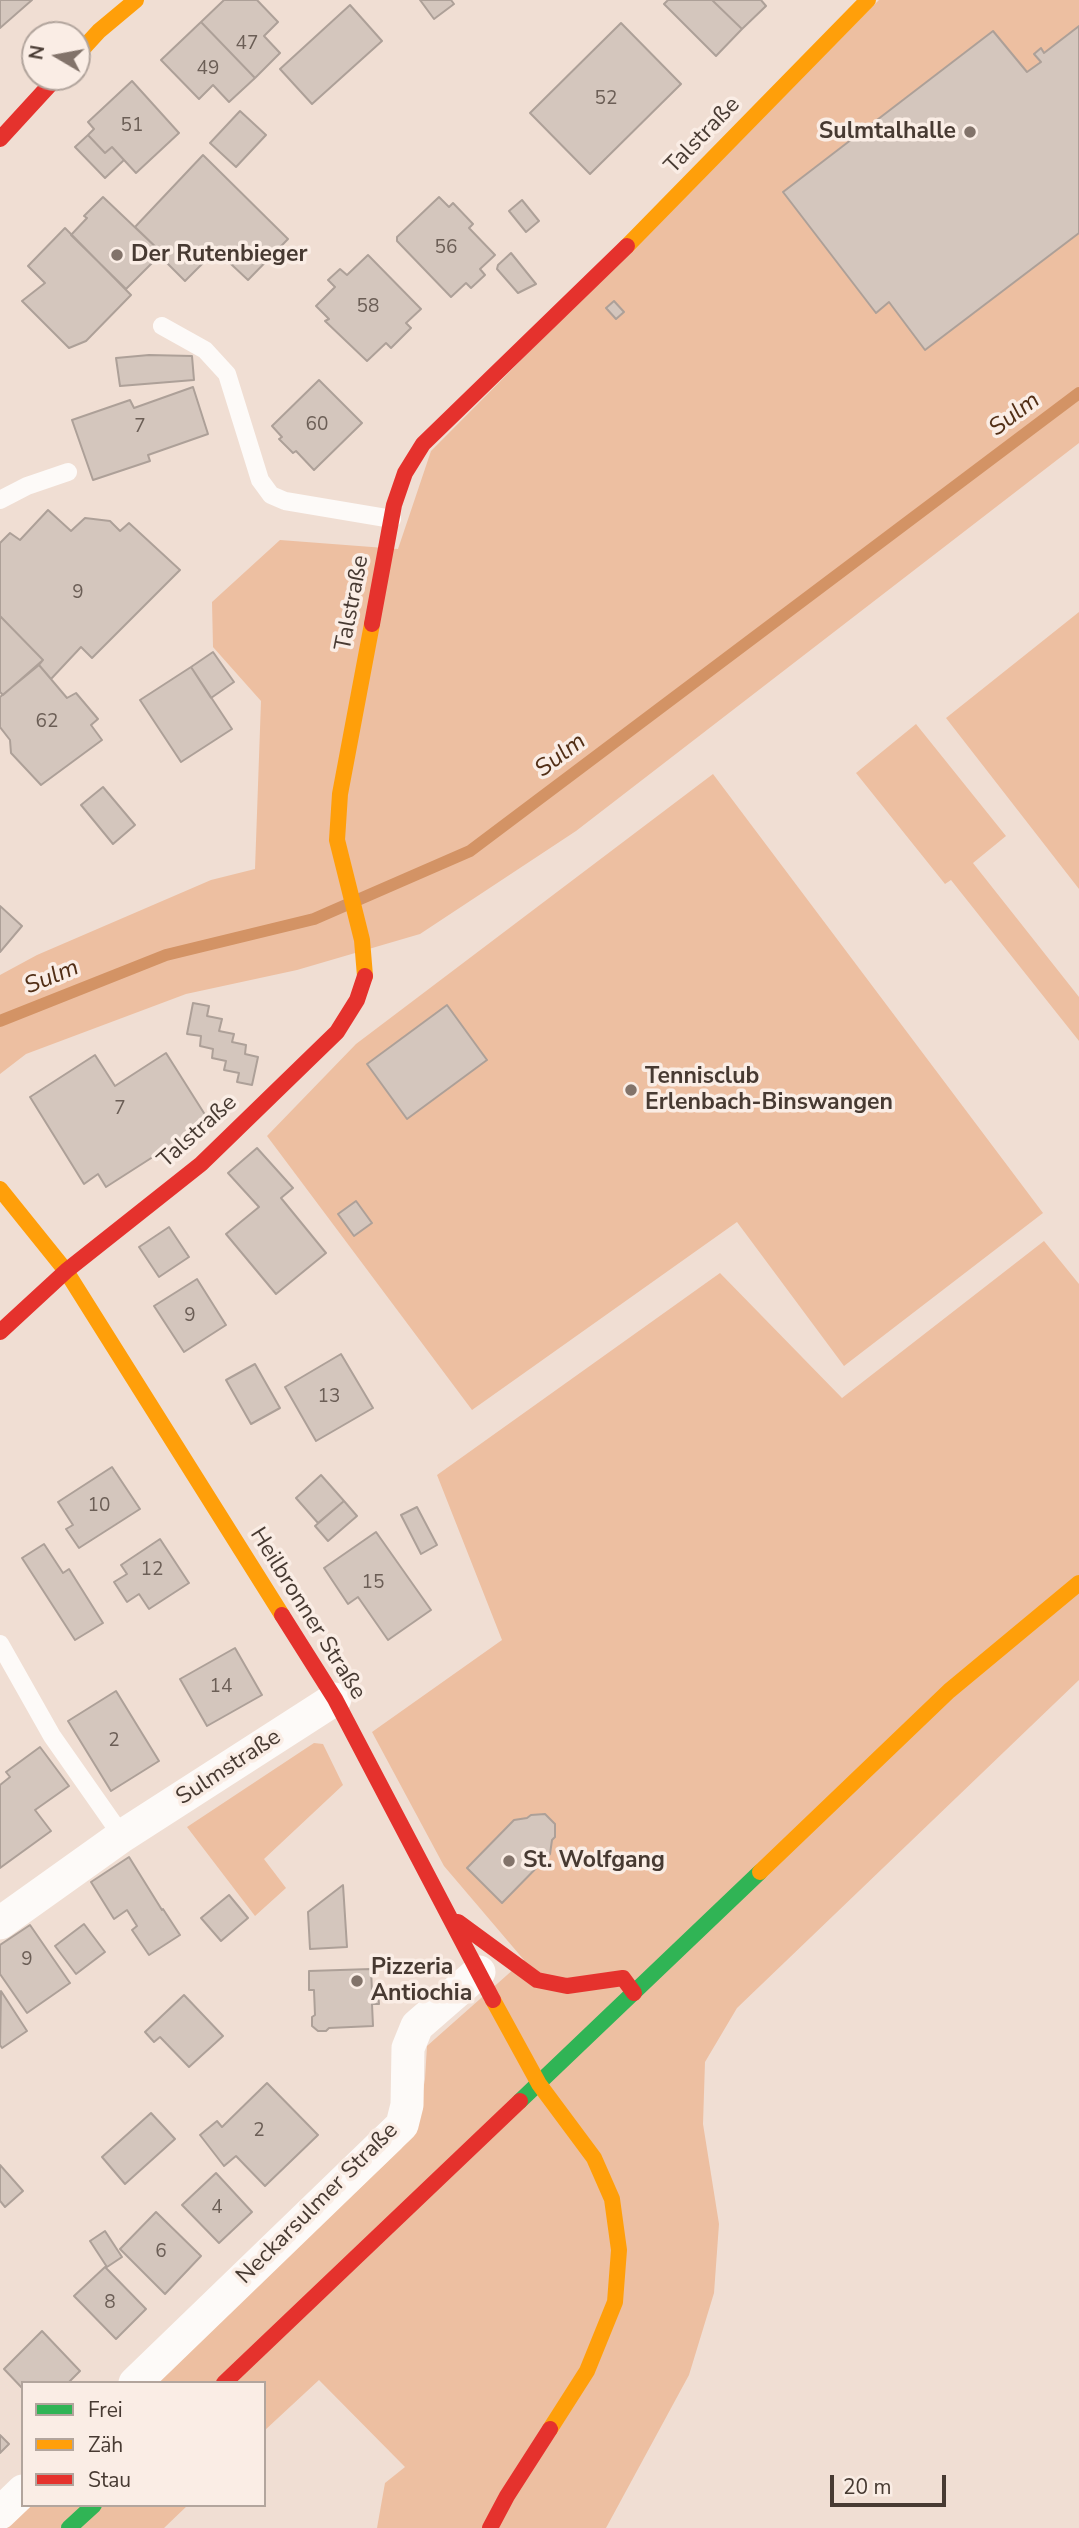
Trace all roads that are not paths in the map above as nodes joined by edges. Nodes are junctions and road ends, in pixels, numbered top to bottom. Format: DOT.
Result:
graph roads {
  1 [pos="136,0"];
  2 [pos="868,0"];
  3 [pos="91,40"];
  4 [pos="44,91"];
  5 [pos="0,139"];
  6 [pos="162,326"];
  7 [pos="68,472"];
  8 [pos="0,499"];
  9 [pos="392,519"];
  10 [pos="0,1189"];
  11 [pos="66,1271"];
  12 [pos="0,1332"];
  13 [pos="1079,1583"];
  14 [pos="0,1644"];
  15 [pos="335,1699"];
  16 [pos="122,1836"];
  17 [pos="450,1917"];
  18 [pos="0,1923"];
  19 [pos="479,1972"];
  20 [pos="635,1993"];
  21 [pos="539,2084"];
  22 [pos="137,2381"];
  23 [pos="226,2381"];
  24 [pos="21,2493"];
  25 [pos="92,2507"];
  26 [pos="0,2513"];
  27 [pos="69,2528"];
  28 [pos="490,2528"];
  1 -- 3 [label="street"];
  2 -- 9 [label="street, Talstraße"];
  4 -- 5 [label="street"];
  6 -- 9 [label="lane"];
  7 -- 8 [label="lane"];
  9 -- 11 [label="street, Talstraße"];
  10 -- 11 [label="street, Heilbronner Straße"];
  11 -- 12 [label="street, Talstraße"];
  11 -- 15 [label="street, Heilbronner Straße"];
  13 -- 20 [label="street"];
  14 -- 16 [label="lane"];
  15 -- 16 [label="street, Sulmstraße"];
  15 -- 17 [label="street, Heilbronner Straße"];
  16 -- 18 [label="street, Sulmstraße"];
  17 -- 19 [label="street, Heilbronner Straße"];
  17 -- 20 [label="street"];
  19 -- 21 [label="street, Heilbronner Straße"];
  19 -- 22 [label="street, Neckarsulmer Straße"];
  20 -- 21 [label="street"];
  21 -- 23 [label="street"];
  21 -- 28 [label="street, Heilbronner Straße"];
  24 -- 26 [label="street"];
  25 -- 27 [label="street"];
}
